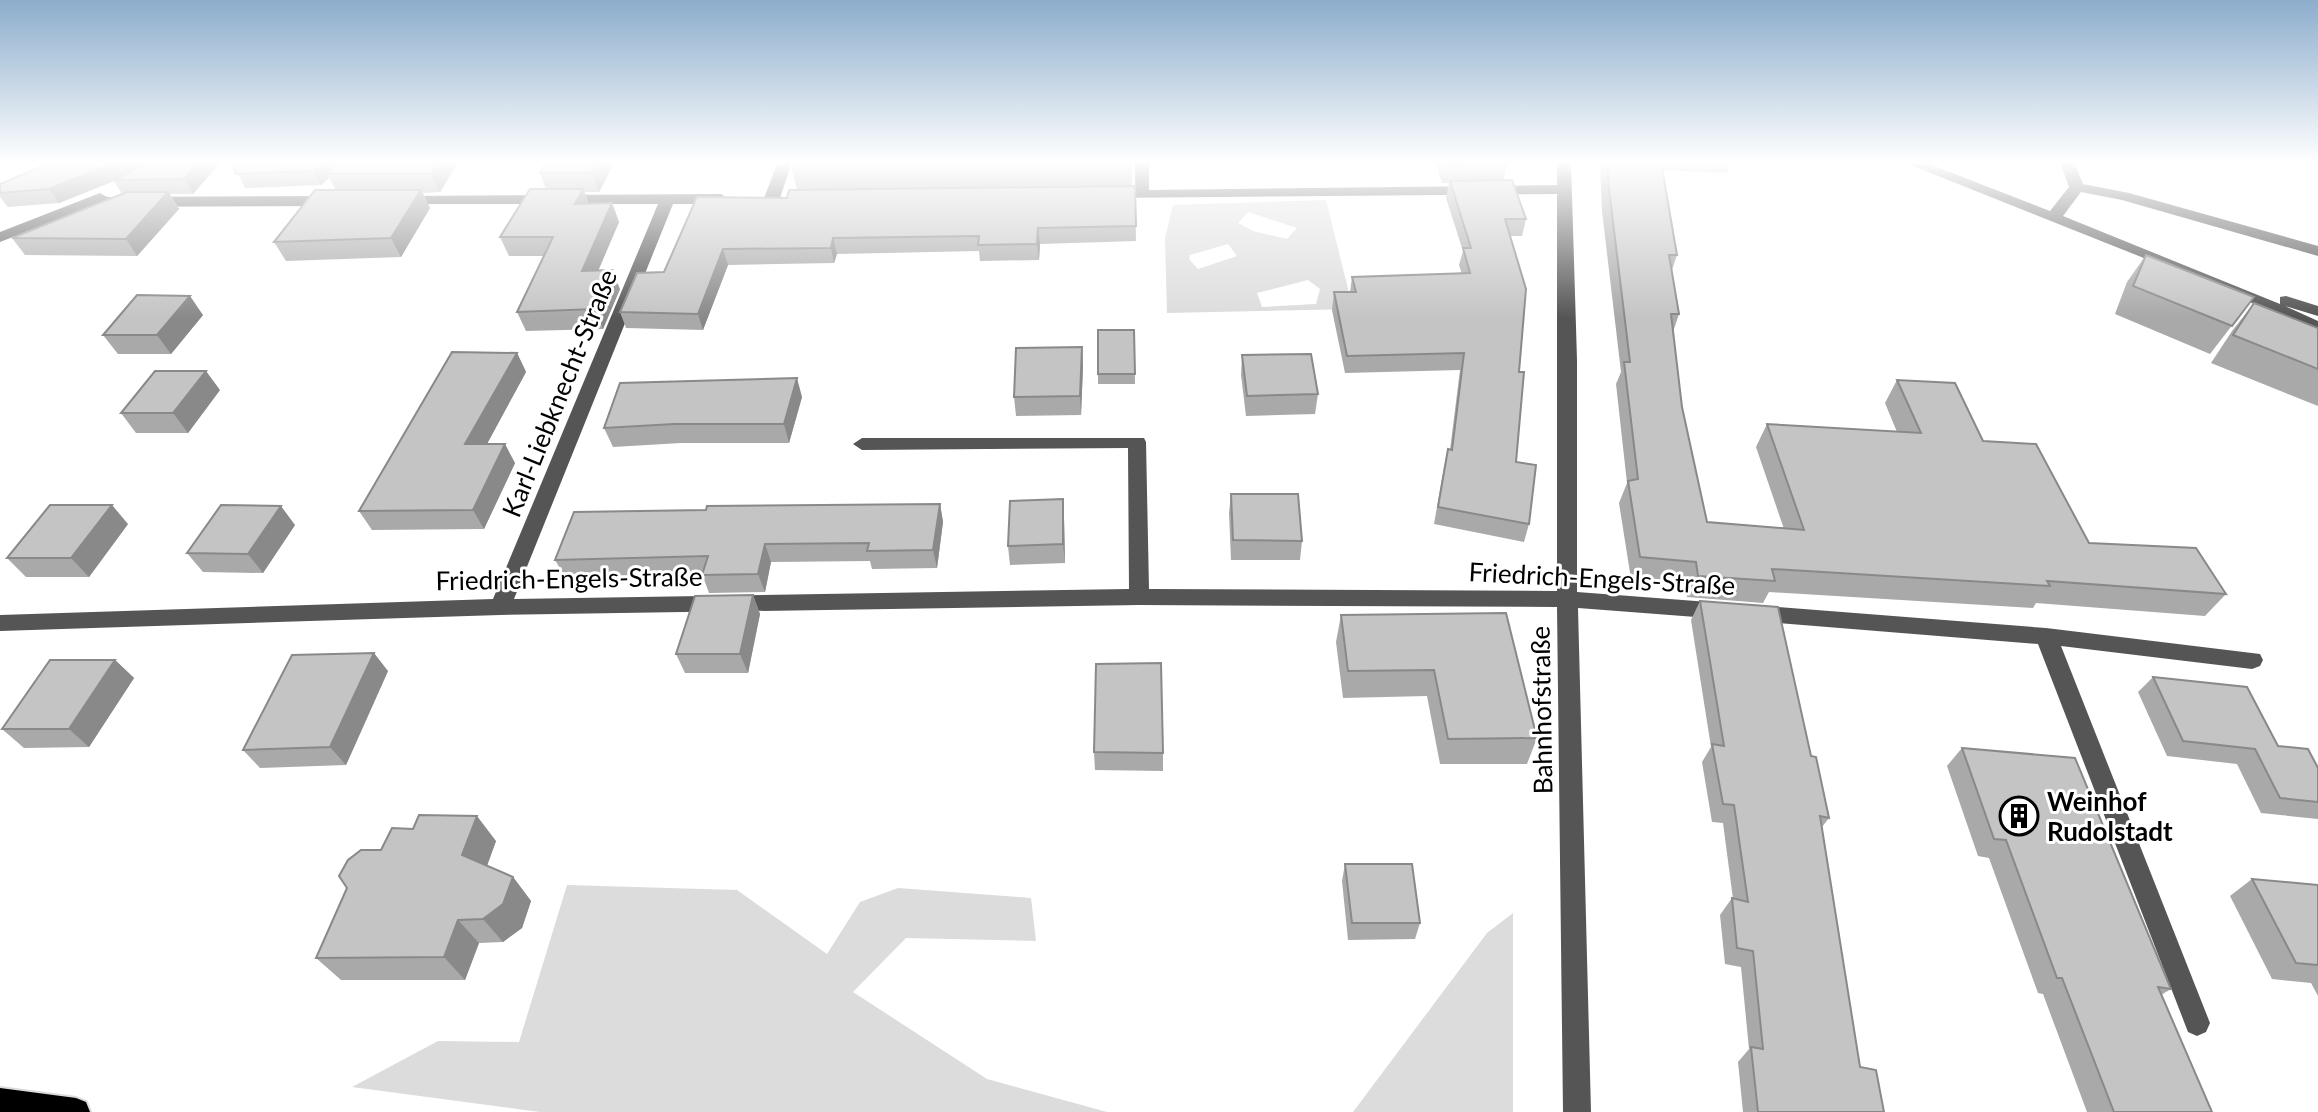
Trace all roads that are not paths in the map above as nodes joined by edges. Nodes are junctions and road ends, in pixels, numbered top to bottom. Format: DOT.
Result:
graph roads {
  1 [pos="54,214"];
  2 [pos="661,214"];
  3 [pos="1565,214"];
  4 [pos="2046,214"];
  5 [pos="2056,214"];
  6 [pos="2187,214"];
  7 [pos="2054,217"];
  8 [pos="3,231"];
  9 [pos="2318,251"];
  10 [pos="2210,279"];
  11 [pos="2318,311"];
  12 [pos="2318,327"];
  13 [pos="862,444"];
  14 [pos="1139,597"];
  15 [pos="1567,599"];
  16 [pos="500,607"];
  17 [pos="0,623"];
  18 [pos="2046,636"];
  19 [pos="2252,660"];
  20 [pos="2197,1023"];
  21 [pos="0,1102"];
  22 [pos="76,1112"];
  23 [pos="1577,1112"];
  1 -- 8 [label="street"];
  2 -- 16 [label="street, Karl-Liebknecht-Straße"];
  3 -- 15 [label="street, Bahnhofstraße"];
  4 -- 7 [label="street"];
  5 -- 7 [label="street"];
  6 -- 9 [label="street"];
  7 -- 10 [label="street"];
  10 -- 11 [label="street"];
  10 -- 12 [label="street"];
  13 -- 14 [label="street"];
  14 -- 15 [label="street, Friedrich-Engels-Straße"];
  14 -- 16 [label="street, Friedrich-Engels-Straße"];
  15 -- 18 [label="street, Friedrich-Engels-Straße"];
  15 -- 23 [label="street, Bahnhofstraße"];
  16 -- 17 [label="street, Friedrich-Engels-Straße"];
  18 -- 19 [label="street, Friedrich-Engels-Straße"];
  18 -- 20 [label="street"];
  21 -- 22 [label="main road"];
}
